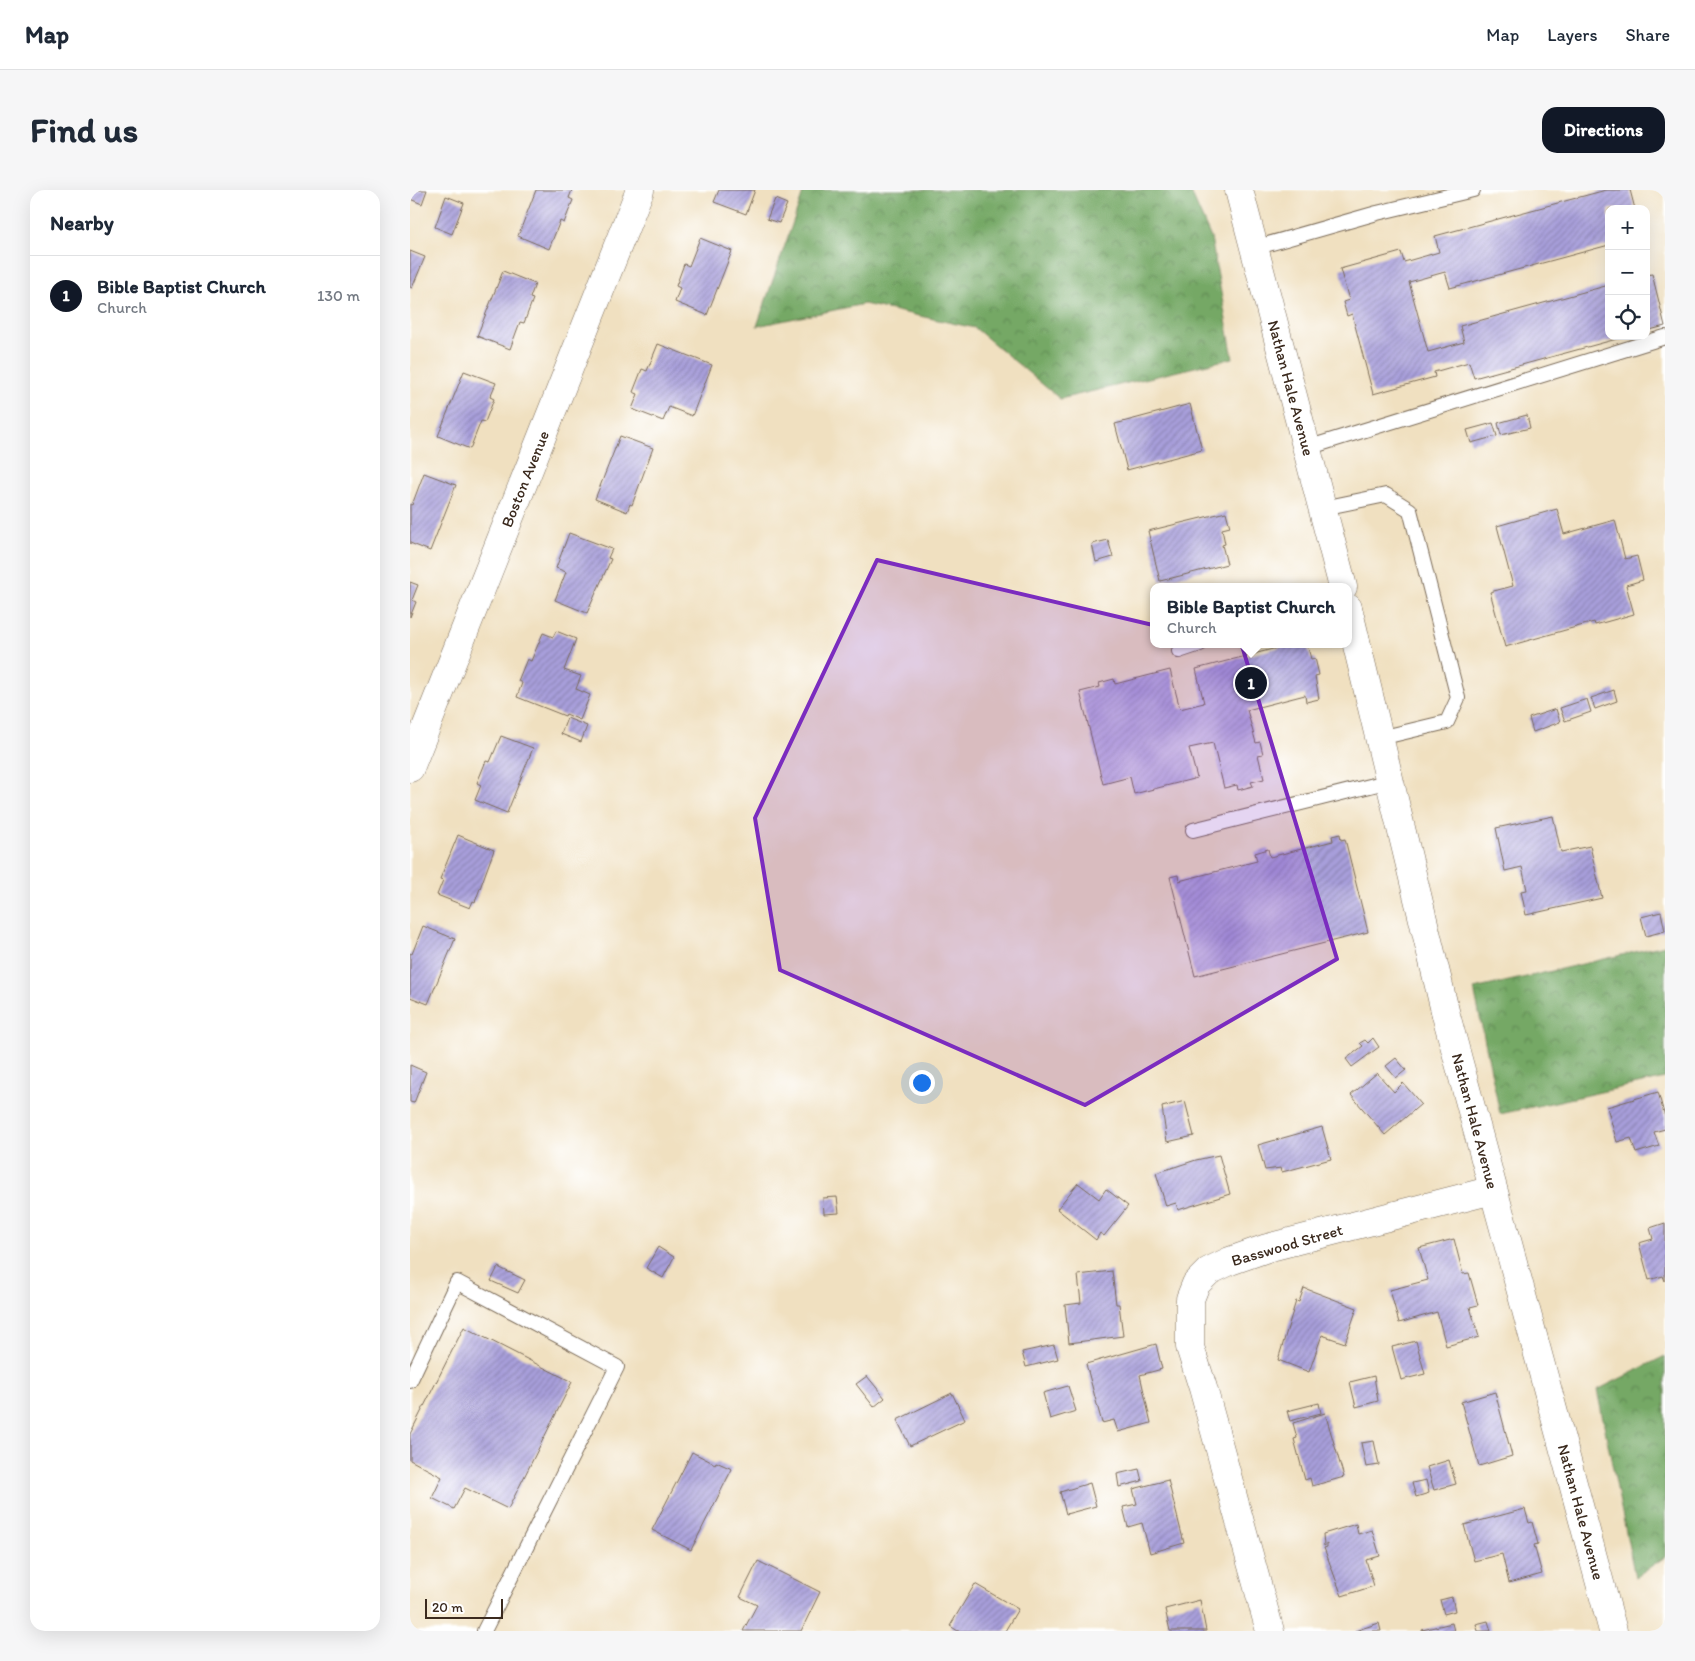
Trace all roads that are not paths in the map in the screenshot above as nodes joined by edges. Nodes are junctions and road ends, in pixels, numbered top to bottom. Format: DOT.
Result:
graph roads {
  1 [pos="640,190"];
  2 [pos="1239,190"];
  3 [pos="1473,190"];
  4 [pos="1254,248"];
  5 [pos="1665,337"];
  6 [pos="1307,448"];
  7 [pos="1323,508"];
  8 [pos="1342,583"];
  9 [pos="1352,624"];
  10 [pos="1188,648"];
  11 [pos="1179,651"];
  12 [pos="1380,738"];
  13 [pos="410,768"];
  14 [pos="1390,781"];
  15 [pos="1194,830"];
  16 [pos="1493,1190"];
  17 [pos="410,1381"];
  18 [pos="484,1631"];
  19 [pos="1270,1631"];
  20 [pos="1613,1631"];
  1 -- 13 [label="street, Boston Avenue"];
  2 -- 4 [label="street, Nathan Hale Avenue"];
  3 -- 4 [label="lane"];
  4 -- 6 [label="street, Nathan Hale Avenue"];
  5 -- 6 [label="lane"];
  6 -- 7 [label="street, Nathan Hale Avenue"];
  7 -- 8 [label="street, Nathan Hale Avenue"];
  7 -- 12 [label="lane"];
  9 -- 12 [label="street, Nathan Hale Avenue"];
  10 -- 11 [label="lane"];
  12 -- 14 [label="street, Nathan Hale Avenue"];
  14 -- 15 [label="lane"];
  14 -- 16 [label="street, Nathan Hale Avenue"];
  16 -- 19 [label="street, Basswood Street"];
  16 -- 20 [label="street, Nathan Hale Avenue"];
  17 -- 18 [label="lane"];
}
